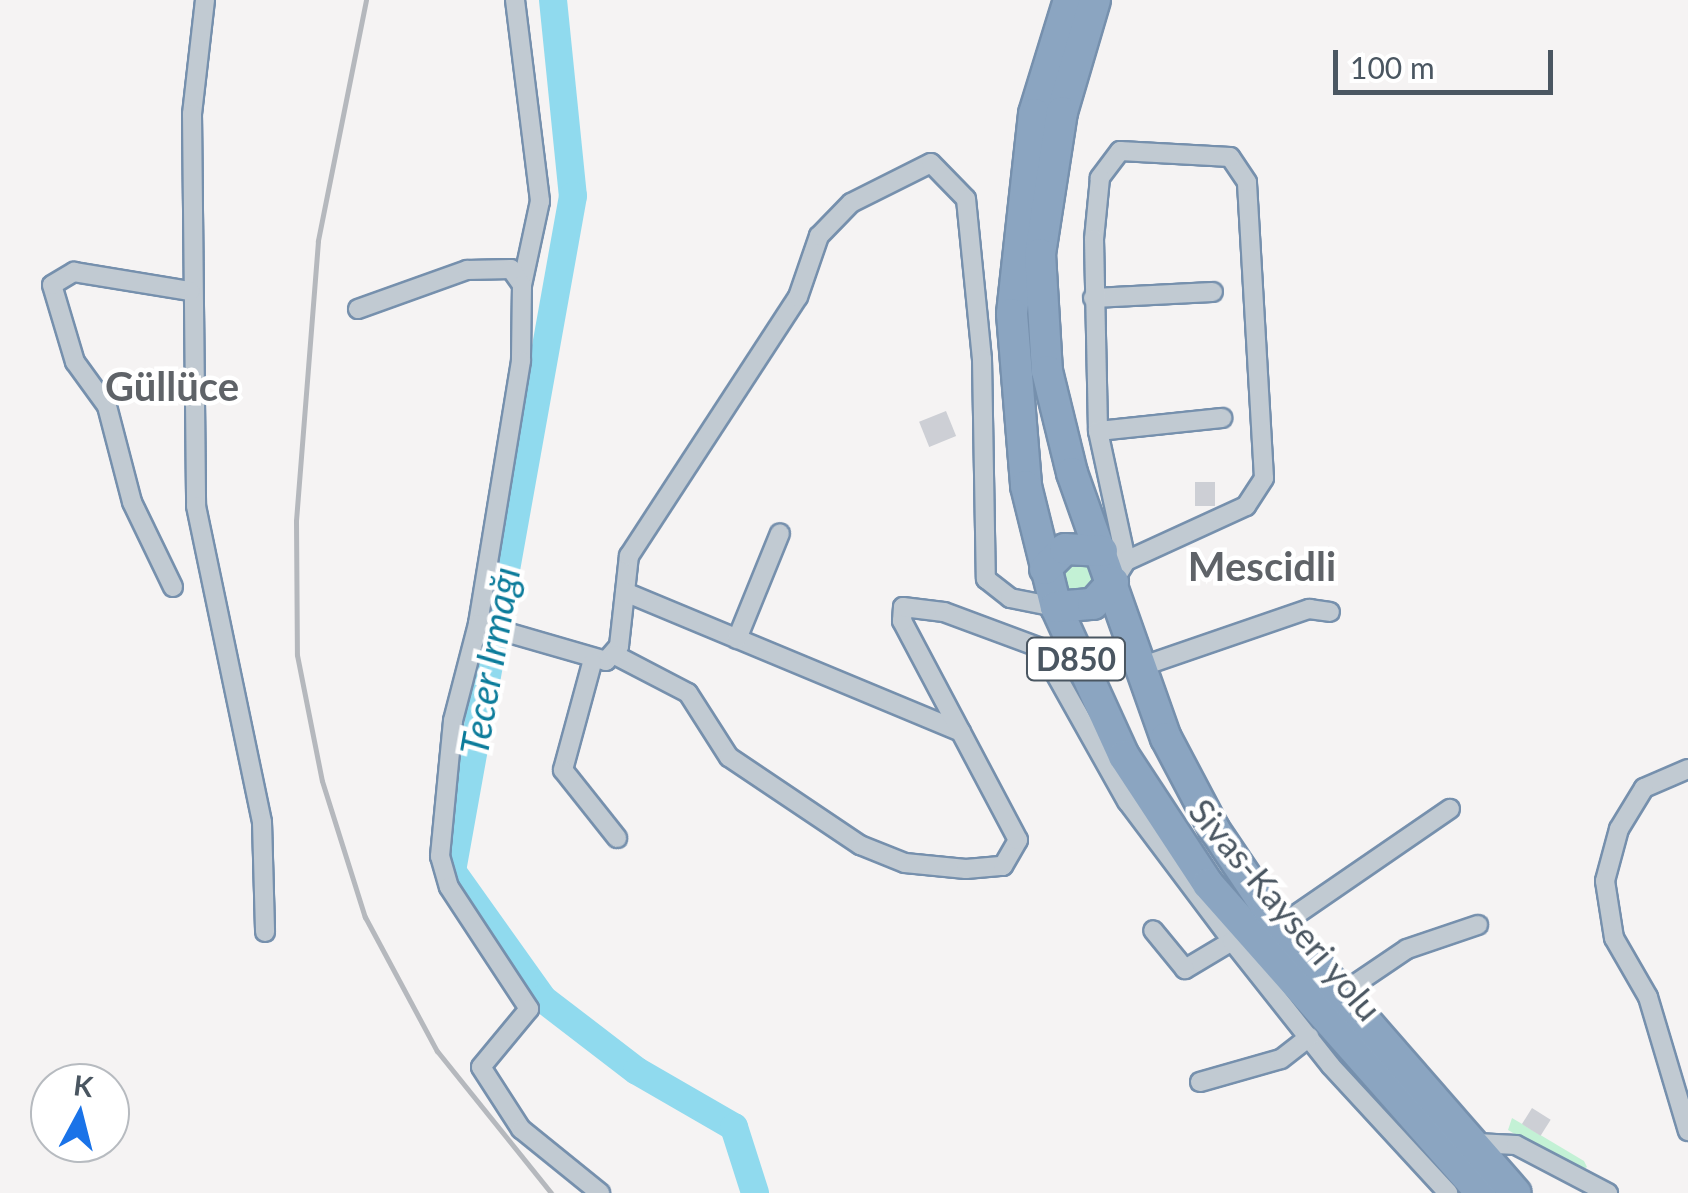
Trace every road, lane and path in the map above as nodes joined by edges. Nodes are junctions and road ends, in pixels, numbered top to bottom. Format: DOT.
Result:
graph roads {
  1 [pos="205,0"];
  2 [pos="515,0"];
  3 [pos="1069,0"];
  4 [pos="1095,0"];
  5 [pos="522,285"];
  6 [pos="190,291"];
  7 [pos="1213,292"];
  8 [pos="1093,298"];
  9 [pos="358,309"];
  10 [pos="1222,418"];
  11 [pos="1098,431"];
  12 [pos="780,533"];
  13 [pos="1114,565"];
  14 [pos="1045,569"];
  15 [pos="173,587"];
  16 [pos="625,592"];
  17 [pos="1010,598"];
  18 [pos="1056,606"];
  19 [pos="1330,612"];
  20 [pos="482,628"];
  21 [pos="738,639"];
  22 [pos="615,655"];
  23 [pos="592,663"];
  24 [pos="1142,666"];
  25 [pos="961,732"];
  26 [pos="1688,769"];
  27 [pos="1450,809"];
  28 [pos="618,838"];
  29 [pos="1281,925"];
  30 [pos="1478,925"];
  31 [pos="1153,930"];
  32 [pos="264,932"];
  33 [pos="1240,935"];
  34 [pos="1342,993"];
  35 [pos="1309,1038"];
  36 [pos="1200,1082"];
  37 [pos="1688,1131"];
  38 [pos="1476,1144"];
  39 [pos="600,1193"];
  40 [pos="1448,1193"];
  41 [pos="1481,1193"];
  42 [pos="1516,1193"];
  43 [pos="1608,1193"];
  1 -- 6 [label="street"];
  2 -- 5 [label="street"];
  3 -- 14 [label="highway, Sivas-Kayseri yolu / D850"];
  4 -- 13 [label="highway, Sivas-Kayseri yolu / D850"];
  5 -- 9 [label="street"];
  5 -- 20 [label="street"];
  6 -- 15 [label="street"];
  6 -- 32 [label="street"];
  7 -- 8 [label="street"];
  8 -- 11 [label="street"];
  8 -- 13 [label="street"];
  10 -- 11 [label="street"];
  11 -- 13 [label="street"];
  12 -- 21 [label="street"];
  13 -- 14 [label="highway"];
  13 -- 18 [label="highway"];
  13 -- 24 [label="highway, Sivas-Kayseri yolu / D850"];
  14 -- 17 [label="street"];
  14 -- 18 [label="highway, Sivas-Kayseri yolu / D850"];
  16 -- 17 [label="street"];
  16 -- 21 [label="street"];
  16 -- 22 [label="street"];
  17 -- 18 [label="street"];
  18 -- 33 [label="highway, Sivas-Kayseri yolu / D850"];
  19 -- 24 [label="street"];
  20 -- 23 [label="street"];
  20 -- 39 [label="street"];
  21 -- 25 [label="street"];
  22 -- 23 [label="street"];
  22 -- 25 [label="street"];
  23 -- 28 [label="street"];
  24 -- 29 [label="highway, Sivas-Kayseri yolu / D850"];
  25 -- 33 [label="street"];
  26 -- 37 [label="street"];
  27 -- 29 [label="street"];
  29 -- 34 [label="highway, Sivas-Kayseri yolu / D850"];
  30 -- 34 [label="street"];
  31 -- 33 [label="street"];
  33 -- 35 [label="street"];
  33 -- 41 [label="highway, Sivas-Kayseri yolu / D850"];
  34 -- 38 [label="highway, Sivas-Kayseri yolu / D850"];
  35 -- 36 [label="street"];
  35 -- 40 [label="street"];
  38 -- 42 [label="highway, Sivas-Kayseri yolu / D850"];
  38 -- 43 [label="street"];
}
